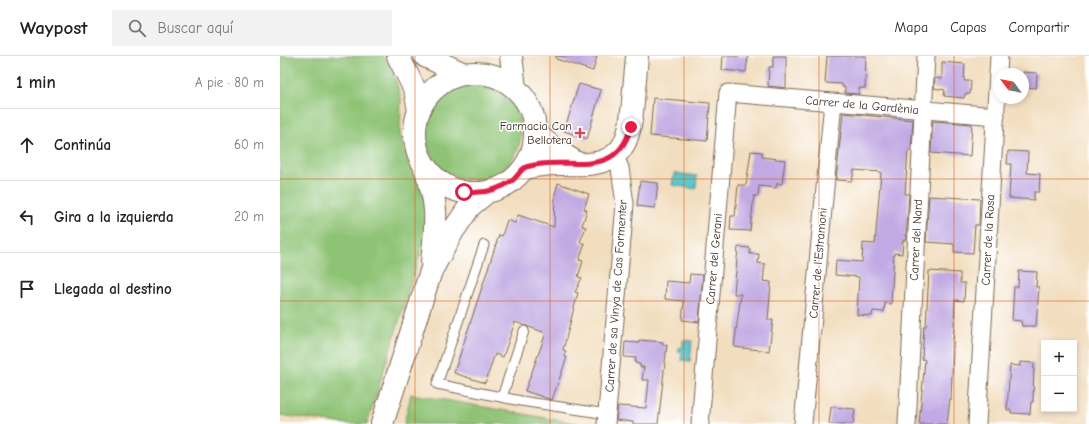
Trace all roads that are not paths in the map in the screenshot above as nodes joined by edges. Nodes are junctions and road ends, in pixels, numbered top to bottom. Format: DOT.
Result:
graph roads {
  1 [pos="398,56"];
  2 [pos="425,56"];
  3 [pos="484,56"];
  4 [pos="511,56"];
  5 [pos="637,56"];
  6 [pos="926,56"];
  7 [pos="999,56"];
  8 [pos="466,73"];
  9 [pos="515,88"];
  10 [pos="728,94"];
  11 [pos="832,102"];
  12 [pos="419,110"];
  13 [pos="922,110"];
  14 [pos="996,116"];
  15 [pos="535,133"];
  16 [pos="614,155"];
  17 [pos="578,164"];
  18 [pos="425,167"];
  19 [pos="524,168"];
  20 [pos="487,192"];
  21 [pos="484,246"];
  22 [pos="431,271"];
  23 [pos="524,331"];
  24 [pos="502,397"];
  25 [pos="606,419"];
  26 [pos="382,424"];
  27 [pos="700,424"];
  28 [pos="803,424"];
  29 [pos="907,424"];
  30 [pos="977,424"];
  1 -- 12 [label="main road"];
  2 -- 8 [label="main road"];
  3 -- 8 [label="main road"];
  4 -- 9 [label="main road"];
  5 -- 16 [label="main road"];
  6 -- 13 [label="street, Carrer del Nard"];
  7 -- 14 [label="street, Carrer de la Rosa"];
  8 -- 9 [label="main road"];
  8 -- 12 [label="main road"];
  9 -- 15 [label="main road"];
  10 -- 11 [label="street, Carrer de la Gardènia"];
  10 -- 27 [label="street, Carrer del Gerani"];
  11 -- 13 [label="street, Carrer de la Gardènia"];
  11 -- 28 [label="street, Carrer de l'Estramoni"];
  12 -- 18 [label="main road"];
  13 -- 14 [label="street, Carrer de la Gardènia"];
  13 -- 29 [label="street, Carrer del Nard"];
  14 -- 30 [label="street, Carrer de la Rosa"];
  15 -- 17 [label="main road"];
  15 -- 19 [label="main road"];
  16 -- 17 [label="main road"];
  16 -- 25 [label="street, Carrer de sa Vinya de Cas Formenter"];
  17 -- 19 [label="main road"];
  18 -- 20 [label="main road"];
  18 -- 22 [label="main road"];
  19 -- 20 [label="main road"];
  20 -- 22 [label="main road"];
  21 -- 24 [label="lane"];
  22 -- 26 [label="main road"];
  23 -- 24 [label="lane"];
  24 -- 25 [label="lane"];
}
